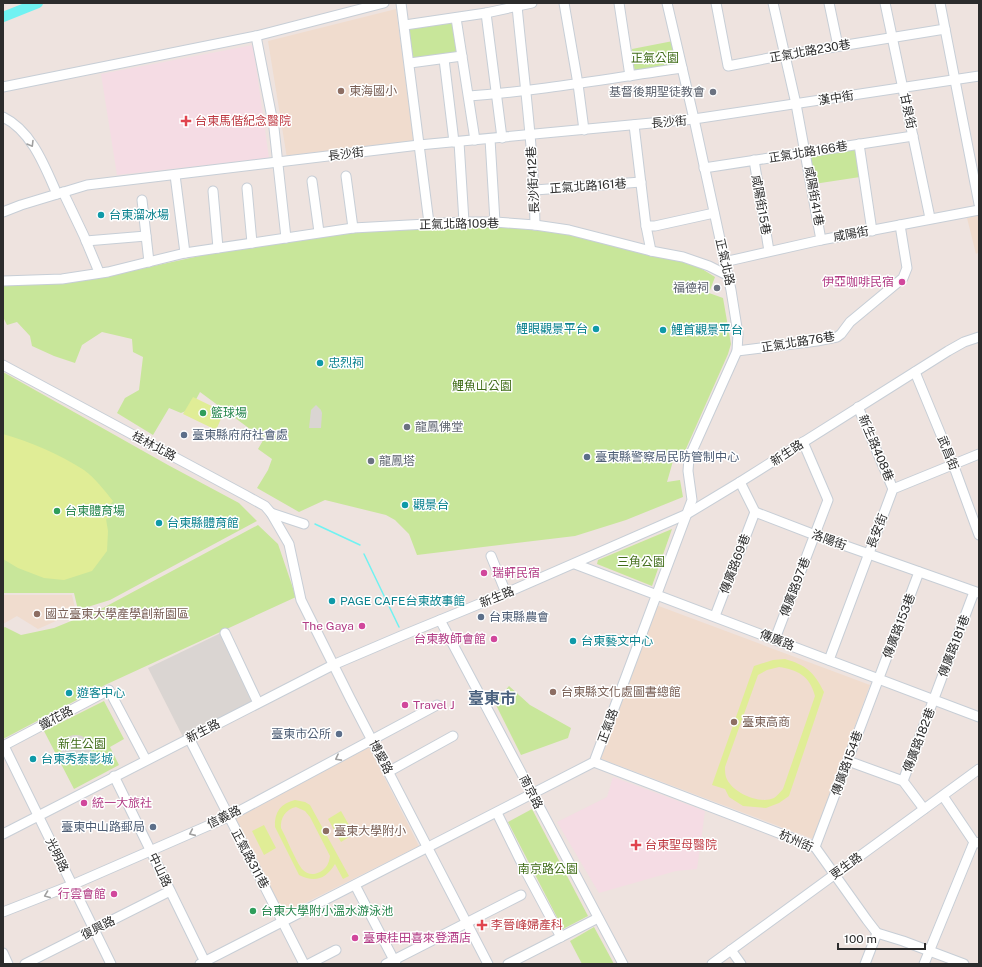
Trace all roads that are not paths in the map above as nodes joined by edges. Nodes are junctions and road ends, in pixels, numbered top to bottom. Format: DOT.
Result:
graph roads {
  1 [pos="384,3"];
  2 [pos="401,3"];
  3 [pos="532,3"];
  4 [pos="564,3"];
  5 [pos="619,3"];
  6 [pos="666,3"];
  7 [pos="716,3"];
  8 [pos="773,3"];
  9 [pos="829,3"];
  10 [pos="885,3"];
  11 [pos="940,3"];
  12 [pos="517,6"];
  13 [pos="486,13"];
  14 [pos="456,18"];
  15 [pos="405,25"];
  16 [pos="945,29"];
  17 [pos="256,36"];
  18 [pos="892,38"];
  19 [pos="838,46"];
  20 [pos="785,55"];
  21 [pos="462,56"];
  22 [pos="444,59"];
  23 [pos="410,63"];
  24 [pos="682,68"];
  25 [pos="630,76"];
  26 [pos="979,76"];
  27 [pos="955,79"];
  28 [pos="578,84"];
  29 [pos="3,87"];
  30 [pos="903,87"];
  31 [pos="525,90"];
  32 [pos="497,94"];
  33 [pos="469,96"];
  34 [pos="796,104"];
  35 [pos="3,117"];
  36 [pos="694,119"];
  37 [pos="634,125"];
  38 [pos="584,130"];
  39 [pos="531,135"];
  40 [pos="913,136"];
  41 [pos="502,138"];
  42 [pos="490,139"];
  43 [pos="475,140"];
  44 [pos="457,142"];
  45 [pos="859,144"];
  46 [pos="419,145"];
  47 [pos="806,152"];
  48 [pos="754,160"];
  49 [pos="278,162"];
  50 [pos="704,168"];
  51 [pos="175,175"];
  52 [pos="346,176"];
  53 [pos="312,181"];
  54 [pos="641,182"];
  55 [pos="247,188"];
  56 [pos="535,190"];
  57 [pos="213,191"];
  58 [pos="60,193"];
  59 [pos="142,200"];
  60 [pos="979,204"];
  61 [pos="979,210"];
  62 [pos="3,212"];
  63 [pos="714,213"];
  64 [pos="930,218"];
  65 [pos="464,222"];
  66 [pos="495,222"];
  67 [pos="430,223"];
  68 [pos="535,225"];
  69 [pos="900,225"];
  70 [pos="646,226"];
  71 [pos="353,228"];
  72 [pos="872,231"];
  73 [pos="319,232"];
  74 [pos="146,236"];
  75 [pos="286,238"];
  76 [pos="821,240"];
  77 [pos="86,241"];
  78 [pos="252,243"];
  79 [pos="218,248"];
  80 [pos="651,251"];
  81 [pos="769,251"];
  82 [pos="185,252"];
  83 [pos="149,262"];
  84 [pos="724,262"];
  85 [pos="99,272"];
  86 [pos="727,275"];
  87 [pos="3,281"];
  88 [pos="979,337"];
  89 [pos="737,351"];
  90 [pos="3,365"];
  91 [pos="916,372"];
  92 [pos="858,407"];
  93 [pos="803,442"];
  94 [pos="979,454"];
  95 [pos="953,464"];
  96 [pos="740,482"];
  97 [pos="893,489"];
  98 [pos="755,512"];
  99 [pos="271,513"];
  100 [pos="687,514"];
  101 [pos="304,524"];
  102 [pos="815,535"];
  103 [pos="979,535"];
  104 [pos="289,544"];
  105 [pos="868,554"];
  106 [pos="491,556"];
  107 [pos="575,564"];
  108 [pos="919,572"];
  109 [pos="506,593"];
  110 [pos="977,593"];
  111 [pos="657,594"];
  112 [pos="715,616"];
  113 [pos="440,620"];
  114 [pos="225,633"];
  115 [pos="775,639"];
  116 [pos="829,660"];
  117 [pos="334,665"];
  118 [pos="879,679"];
  119 [pos="934,700"];
  120 [pos="258,703"];
  121 [pos="437,705"];
  122 [pos="979,717"];
  123 [pos="453,736"];
  124 [pos="189,738"];
  125 [pos="372,740"];
  126 [pos="3,746"];
  127 [pos="146,760"];
  128 [pos="848,761"];
  129 [pos="594,762"];
  130 [pos="979,769"];
  131 [pos="388,772"];
  132 [pos="114,776"];
  133 [pos="903,781"];
  134 [pos="533,795"];
  135 [pos="943,796"];
  136 [pos="924,809"];
  137 [pos="497,813"];
  138 [pos="38,816"];
  139 [pos="228,817"];
  140 [pos="3,834"];
  141 [pos="977,843"];
  142 [pos="815,847"];
  143 [pos="428,848"];
  144 [pos="150,851"];
  145 [pos="834,875"];
  146 [pos="72,885"];
  147 [pos="355,885"];
  148 [pos="170,891"];
  149 [pos="521,895"];
  150 [pos="3,912"];
  151 [pos="598,918"];
  152 [pos="283,922"];
  153 [pos="467,923"];
  154 [pos="94,930"];
  155 [pos="877,933"];
  156 [pos="561,937"];
  157 [pos="336,950"];
  158 [pos="731,950"];
  159 [pos="929,951"];
  160 [pos="3,953"];
  161 [pos="204,963"];
  162 [pos="392,963"];
  163 [pos="8,964"];
  164 [pos="25,964"];
  165 [pos="111,964"];
  166 [pos="304,964"];
  167 [pos="309,964"];
  168 [pos="488,964"];
  169 [pos="508,964"];
  170 [pos="623,964"];
  171 [pos="712,964"];
  172 [pos="741,964"];
  173 [pos="865,964"];
  174 [pos="924,964"];
  175 [pos="964,964"];
  1 -- 17 [label="street"];
  2 -- 15 [label="street"];
  3 -- 12 [label="street"];
  4 -- 28 [label="street"];
  5 -- 25 [label="street"];
  6 -- 24 [label="street, 正氣北路"];
  7 -- 20 [label="street, 正氣北路230巷"];
  8 -- 20 [label="street, 咸陽街41巷"];
  9 -- 19 [label="street"];
  10 -- 18 [label="street, 甘泉街"];
  11 -- 16 [label="street"];
  12 -- 13 [label="street"];
  12 -- 31 [label="street, 長沙街412巷"];
  13 -- 14 [label="street"];
  13 -- 32 [label="street"];
  14 -- 15 [label="street"];
  14 -- 21 [label="street"];
  15 -- 23 [label="street"];
  16 -- 18 [label="street, 正氣北路230巷"];
  16 -- 27 [label="street"];
  17 -- 29 [label="street"];
  17 -- 49 [label="street"];
  18 -- 19 [label="street, 正氣北路230巷"];
  18 -- 30 [label="street, 甘泉街"];
  19 -- 20 [label="street, 正氣北路230巷"];
  20 -- 34 [label="street, 咸陽街41巷"];
  21 -- 22 [label="street"];
  21 -- 33 [label="street"];
  22 -- 23 [label="street"];
  22 -- 44 [label="street"];
  23 -- 46 [label="street"];
  24 -- 25 [label="street"];
  24 -- 36 [label="street, 正氣北路"];
  25 -- 28 [label="street"];
  26 -- 27 [label="street, 漢中街"];
  27 -- 30 [label="street, 漢中街"];
  27 -- 60 [label="street"];
  28 -- 31 [label="street"];
  28 -- 38 [label="street"];
  30 -- 34 [label="street, 漢中街"];
  30 -- 40 [label="street, 甘泉街"];
  31 -- 32 [label="street"];
  31 -- 39 [label="street, 長沙街412巷"];
  32 -- 33 [label="street"];
  32 -- 41 [label="street"];
  33 -- 43 [label="street"];
  34 -- 36 [label="street, 漢中街"];
  34 -- 47 [label="street, 咸陽街41巷"];
  35 -- 58 [label="street, one-way"];
  36 -- 37 [label="street, 長沙街"];
  36 -- 50 [label="street, 正氣北路"];
  37 -- 38 [label="street, 長沙街"];
  37 -- 54 [label="street"];
  38 -- 39 [label="street, 長沙街"];
  39 -- 41 [label="street, 長沙街"];
  39 -- 56 [label="street, 長沙街412巷"];
  40 -- 45 [label="street, 正氣北路166巷"];
  40 -- 64 [label="street, 甘泉街"];
  41 -- 42 [label="street, 長沙街"];
  42 -- 43 [label="street, 長沙街"];
  42 -- 66 [label="street"];
  43 -- 44 [label="street, 長沙街"];
  44 -- 46 [label="street, 長沙街"];
  44 -- 65 [label="street"];
  45 -- 47 [label="street, 正氣北路166巷"];
  45 -- 72 [label="street"];
  46 -- 49 [label="street, 長沙街"];
  46 -- 67 [label="street"];
  47 -- 48 [label="street, 正氣北路166巷"];
  47 -- 76 [label="street, 咸陽街41巷"];
  48 -- 50 [label="street, 正氣北路166巷"];
  48 -- 81 [label="street, 咸陽街15巷"];
  49 -- 51 [label="street, 長沙街"];
  49 -- 75 [label="street"];
  50 -- 63 [label="street, 正氣北路"];
  51 -- 58 [label="street, 長沙街"];
  51 -- 82 [label="street"];
  52 -- 71 [label="street"];
  53 -- 73 [label="street"];
  54 -- 56 [label="street, 正氣北路161巷"];
  54 -- 70 [label="street"];
  55 -- 78 [label="street"];
  56 -- 68 [label="street, 長沙街412巷"];
  57 -- 79 [label="street"];
  58 -- 62 [label="street, 長沙街"];
  58 -- 77 [label="street"];
  59 -- 74 [label="street"];
  61 -- 64 [label="street, 咸陽街"];
  63 -- 70 [label="street"];
  63 -- 84 [label="street, 正氣北路"];
  64 -- 69 [label="street, 咸陽街"];
  65 -- 66 [label="street, 正氣北路109巷"];
  65 -- 67 [label="street, 正氣北路109巷"];
  66 -- 68 [label="street, 正氣北路109巷"];
  67 -- 71 [label="street, 正氣北路109巷"];
  68 -- 80 [label="street, 正氣北路109巷"];
  69 -- 72 [label="street, 咸陽街"];
  69 -- 89 [label="street, 正氣北路76巷"];
  70 -- 80 [label="street"];
  71 -- 73 [label="street, 正氣北路109巷"];
  72 -- 76 [label="street, 咸陽街"];
  73 -- 75 [label="street, 正氣北路109巷"];
  74 -- 77 [label="street"];
  74 -- 83 [label="street"];
  75 -- 78 [label="street, 正氣北路109巷"];
  76 -- 81 [label="street, 咸陽街"];
  77 -- 85 [label="street"];
  78 -- 79 [label="street, 正氣北路109巷"];
  79 -- 82 [label="street, 正氣北路109巷"];
  80 -- 86 [label="street, 正氣北路109巷"];
  81 -- 84 [label="street, 咸陽街"];
  82 -- 83 [label="street, 正氣北路109巷"];
  83 -- 85 [label="street, 正氣北路109巷"];
  84 -- 86 [label="street, 正氣北路"];
  85 -- 87 [label="street, 正氣北路109巷"];
  86 -- 89 [label="street, 正氣北路"];
  88 -- 91 [label="street, 新生路"];
  89 -- 100 [label="street, 正氣北路"];
  90 -- 99 [label="street, 桂林北路"];
  91 -- 92 [label="street, 新生路"];
  91 -- 95 [label="street, 武昌街"];
  92 -- 93 [label="street, 新生路"];
  92 -- 97 [label="street, 新生路408巷"];
  93 -- 96 [label="street, 新生路"];
  93 -- 102 [label="street, 傳廣路97巷"];
  94 -- 95 [label="street"];
  95 -- 97 [label="street"];
  95 -- 103 [label="street, 武昌街"];
  96 -- 98 [label="street"];
  96 -- 100 [label="street, 新生路"];
  97 -- 105 [label="street, 長安街"];
  98 -- 102 [label="street, 洛陽街"];
  98 -- 112 [label="street, 傳廣路69巷"];
  99 -- 101 [label="street"];
  99 -- 104 [label="street, 桂林北路"];
  100 -- 107 [label="street, 新生路"];
  100 -- 111 [label="street, 正氣路"];
  102 -- 105 [label="street, 洛陽街"];
  102 -- 115 [label="street, 傳廣路97巷"];
  104 -- 117 [label="street, 博愛路"];
  105 -- 108 [label="street, 洛陽街"];
  105 -- 116 [label="street, 長安街"];
  106 -- 109 [label="street"];
  107 -- 109 [label="street, 新生路"];
  107 -- 111 [label="street, 傳廣路"];
  108 -- 110 [label="street, 洛陽街"];
  108 -- 118 [label="street, 傳廣路153巷"];
  109 -- 113 [label="street, 新生路"];
  110 -- 119 [label="street, 傳廣路181巷"];
  111 -- 112 [label="street, 傳廣路"];
  111 -- 129 [label="street, 正氣路"];
  112 -- 115 [label="street, 傳廣路"];
  113 -- 117 [label="street, 新生路"];
  113 -- 134 [label="street, 南京路"];
  114 -- 120 [label="street"];
  115 -- 116 [label="street, 傳廣路"];
  116 -- 118 [label="street, 傳廣路"];
  117 -- 120 [label="street, 新生路"];
  117 -- 125 [label="street, 博愛路"];
  118 -- 119 [label="street, 傳廣路"];
  118 -- 128 [label="street, 傳廣路154巷"];
  119 -- 122 [label="street, 傳廣路"];
  119 -- 133 [label="street, 傳廣路182巷"];
  120 -- 124 [label="street, 新生路"];
  121 -- 125 [label="street, 信義路"];
  123 -- 131 [label="street"];
  124 -- 127 [label="street, 新生路"];
  124 -- 139 [label="street, 正氣路311巷"];
  125 -- 131 [label="street, 博愛路"];
  125 -- 139 [label="street, 信義路, one-way"];
  126 -- 127 [label="street, 鐵花路"];
  126 -- 138 [label="street, 光明路"];
  127 -- 132 [label="street, 新生路"];
  128 -- 133 [label="street"];
  128 -- 142 [label="street, 傳廣路154巷"];
  129 -- 134 [label="street"];
  129 -- 142 [label="street, 杭州街"];
  130 -- 135 [label="street, 更生路"];
  131 -- 143 [label="street, 博愛路"];
  132 -- 138 [label="street, 新生路"];
  132 -- 144 [label="street, 中山路"];
  133 -- 136 [label="street"];
  134 -- 137 [label="street"];
  134 -- 151 [label="street, 南京路"];
  135 -- 136 [label="street, 更生路"];
  135 -- 141 [label="street"];
  136 -- 145 [label="street, 更生路"];
  137 -- 143 [label="street"];
  137 -- 156 [label="street"];
  138 -- 140 [label="street, 新生路"];
  138 -- 146 [label="street, 光明路"];
  139 -- 144 [label="street, 信義路, one-way"];
  139 -- 152 [label="street, 正氣路311巷"];
  141 -- 159 [label="street"];
  142 -- 145 [label="street, 杭州街"];
  143 -- 147 [label="street"];
  143 -- 153 [label="street, 博愛路"];
  144 -- 146 [label="street, 信義路"];
  144 -- 148 [label="street, 中山路"];
  145 -- 155 [label="street, 杭州街"];
  145 -- 158 [label="street, 更生路"];
  146 -- 150 [label="street, 信義路, one-way"];
  146 -- 154 [label="street, 光明路"];
  147 -- 152 [label="street"];
  147 -- 162 [label="street"];
  148 -- 154 [label="street, 復興路"];
  148 -- 161 [label="street, 中山路"];
  149 -- 153 [label="street"];
  151 -- 156 [label="street"];
  151 -- 170 [label="street, 南京路"];
  152 -- 161 [label="street"];
  152 -- 166 [label="street, 正氣路311巷"];
  153 -- 162 [label="street"];
  153 -- 168 [label="street, 博愛路"];
  154 -- 164 [label="street, 復興路"];
  154 -- 165 [label="street, 光明路"];
  155 -- 159 [label="street"];
  155 -- 173 [label="street"];
  156 -- 169 [label="street"];
  157 -- 167 [label="street"];
  158 -- 171 [label="street, 更生路"];
  158 -- 172 [label="street"];
  159 -- 174 [label="street"];
  159 -- 175 [label="street"];
  160 -- 163 [label="street"];
}
